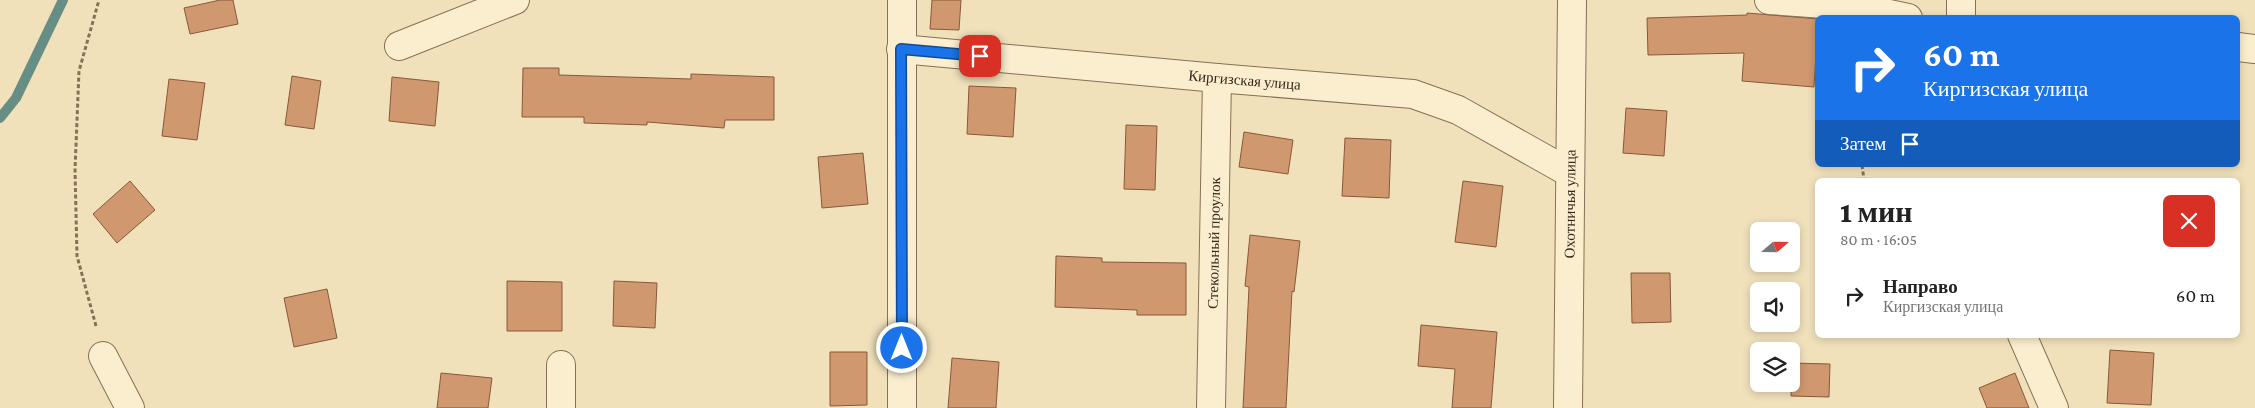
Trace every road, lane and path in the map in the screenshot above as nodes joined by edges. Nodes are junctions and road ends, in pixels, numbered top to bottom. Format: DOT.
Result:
graph roads {
  1 [pos="99,0"];
  2 [pos="515,0"];
  3 [pos="902,0"];
  4 [pos="1572,0"];
  5 [pos="1769,0"];
  6 [pos="1961,0"];
  7 [pos="1894,15"];
  8 [pos="1961,15"];
  9 [pos="399,46"];
  10 [pos="2240,48"];
  11 [pos="901,49"];
  12 [pos="2255,49"];
  13 [pos="1217,78"];
  14 [pos="1570,173"];
  15 [pos="2023,338"];
  16 [pos="103,356"];
  17 [pos="561,365"];
  18 [pos="130,408"];
  19 [pos="561,408"];
  20 [pos="902,408"];
  21 [pos="1211,408"];
  22 [pos="1568,408"];
  23 [pos="2054,408"];
  1 -- 16 [label="path"];
  2 -- 9 [label="street"];
  3 -- 11 [label="street"];
  4 -- 14 [label="street, Охотничья улица"];
  5 -- 7 [label="street"];
  6 -- 8 [label="street"];
  10 -- 12 [label="street"];
  11 -- 13 [label="street, Киргизская улица"];
  11 -- 20 [label="street"];
  13 -- 14 [label="street, Киргизская улица"];
  13 -- 21 [label="street, Стекольный проулок"];
  14 -- 22 [label="street, Охотничья улица"];
  15 -- 23 [label="street"];
  16 -- 18 [label="street"];
  17 -- 19 [label="street"];
}
